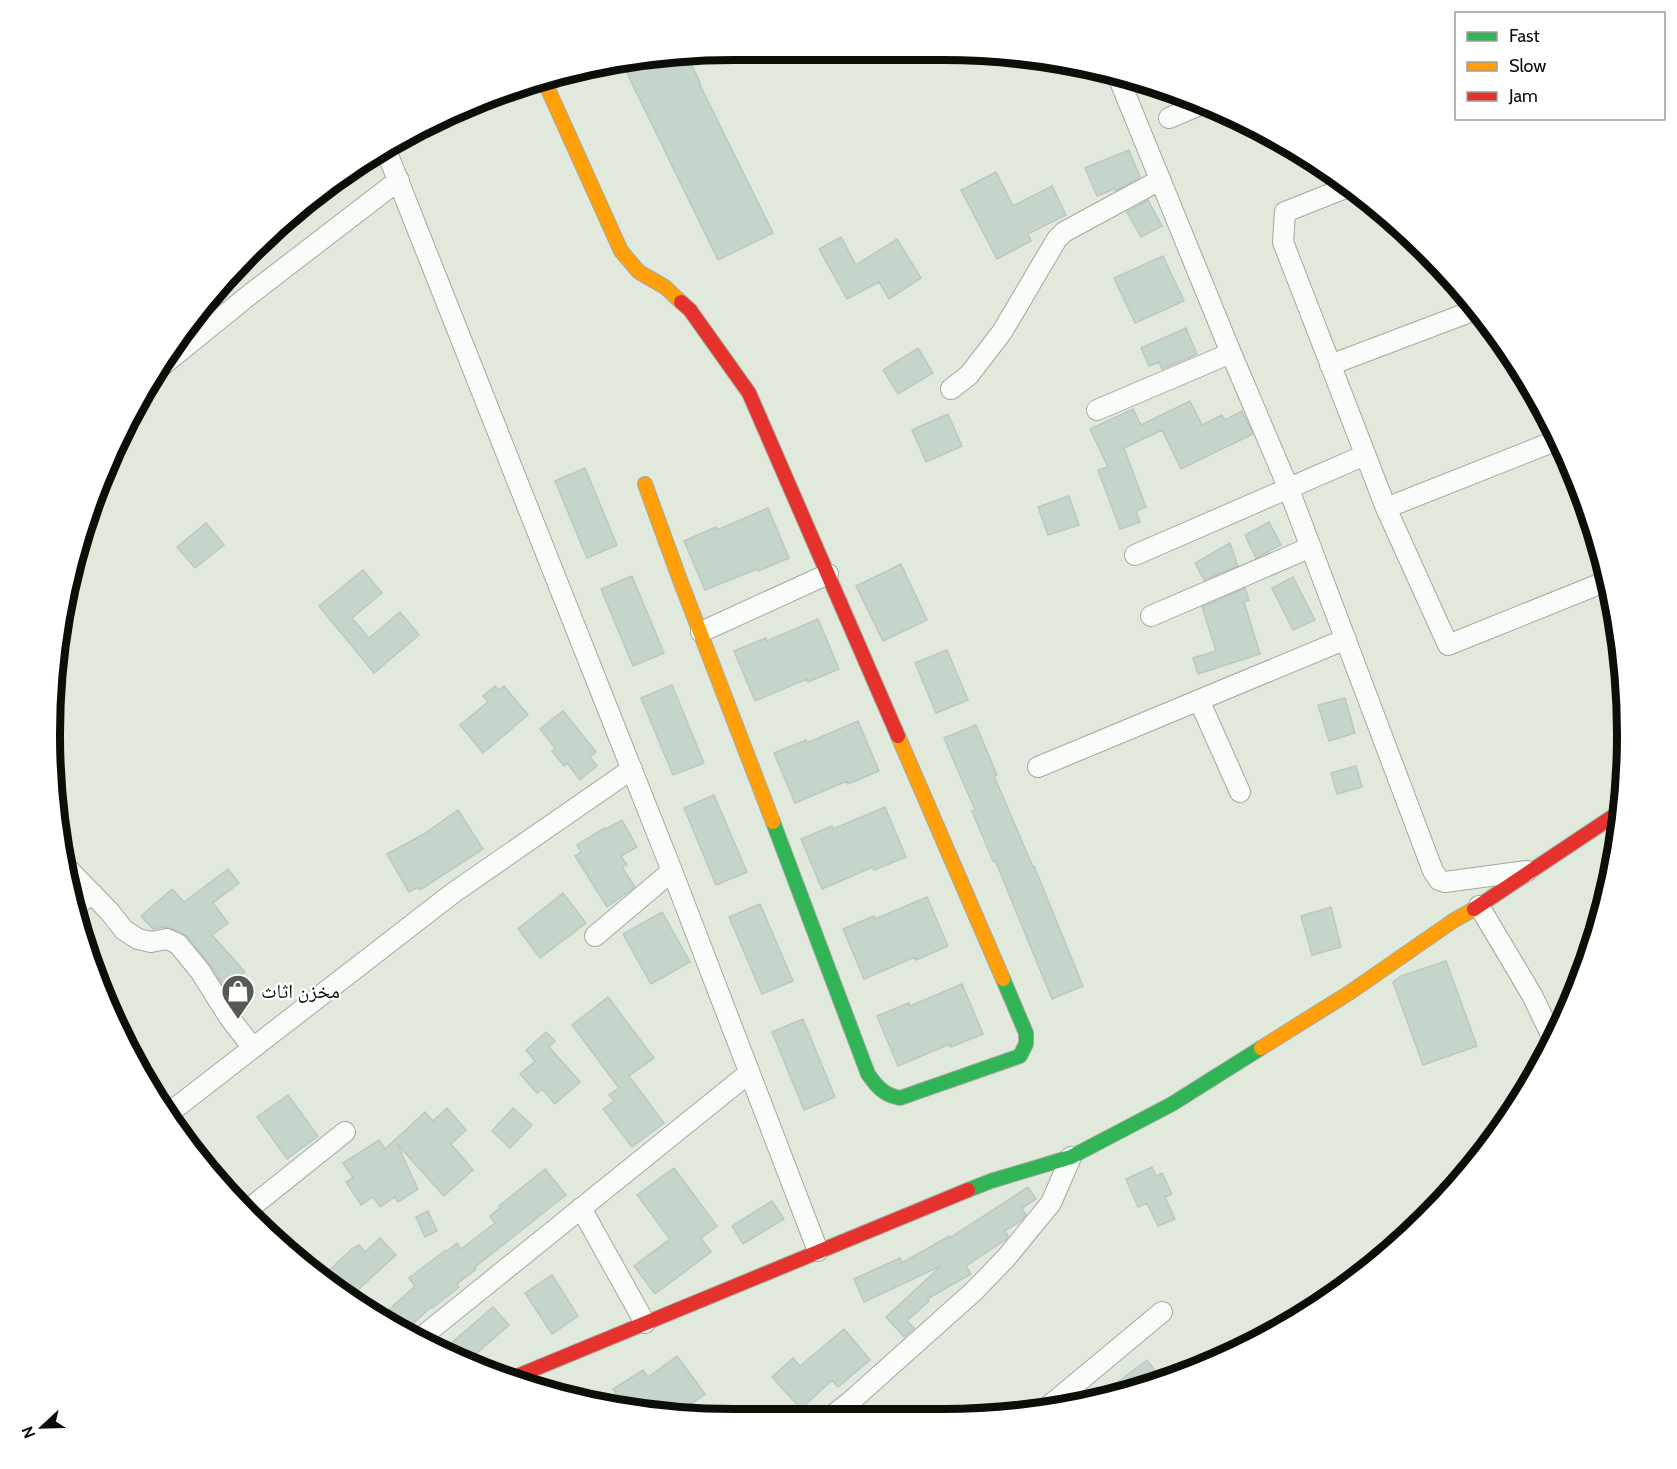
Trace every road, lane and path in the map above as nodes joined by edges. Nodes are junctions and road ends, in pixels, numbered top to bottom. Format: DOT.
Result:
graph roads {
  1 [pos="1121,84"];
  2 [pos="547,87"];
  3 [pos="1193,108"];
  4 [pos="1169,118"];
  5 [pos="389,155"];
  6 [pos="399,180"];
  7 [pos="1160,180"];
  8 [pos="1340,190"];
  9 [pos="1469,313"];
  10 [pos="180,351"];
  11 [pos="1231,353"];
  12 [pos="1330,365"];
  13 [pos="951,389"];
  14 [pos="1097,410"];
  15 [pos="1551,444"];
  16 [pos="1365,455"];
  17 [pos="645,484"];
  18 [pos="1288,488"];
  19 [pos="1386,508"];
  20 [pos="1311,547"];
  21 [pos="1135,555"];
  22 [pos="828,574"];
  23 [pos="1600,584"];
  24 [pos="1151,616"];
  25 [pos="701,632"];
  26 [pos="1346,639"];
  27 [pos="1198,700"];
  28 [pos="1038,767"];
  29 [pos="632,769"];
  30 [pos="1239,792"];
  31 [pos="1612,817"];
  32 [pos="672,871"];
  33 [pos="1529,871"];
  34 [pos="75,876"];
  35 [pos="92,893"];
  36 [pos="81,902"];
  37 [pos="1479,906"];
  38 [pos="595,936"];
  39 [pos="1549,1030"];
  40 [pos="252,1047"];
  41 [pos="749,1073"];
  42 [pos="174,1109"];
  43 [pos="345,1132"];
  44 [pos="1071,1157"];
  45 [pos="253,1206"];
  46 [pos="581,1208"];
  47 [pos="818,1251"];
  48 [pos="1162,1312"];
  49 [pos="645,1323"];
  50 [pos="425,1333"];
  51 [pos="522,1374"];
  52 [pos="1058,1399"];
  53 [pos="841,1409"];
  1 -- 7 [label="street"];
  2 -- 22 [label="street"];
  3 -- 4 [label="street"];
  5 -- 6 [label="street"];
  6 -- 10 [label="street"];
  6 -- 29 [label="street"];
  7 -- 11 [label="street"];
  7 -- 13 [label="street"];
  8 -- 12 [label="street"];
  9 -- 12 [label="street"];
  11 -- 14 [label="street"];
  11 -- 18 [label="street"];
  12 -- 16 [label="street"];
  15 -- 19 [label="street"];
  16 -- 18 [label="street"];
  16 -- 19 [label="street"];
  17 -- 25 [label="street"];
  18 -- 20 [label="street"];
  18 -- 21 [label="street"];
  19 -- 23 [label="street"];
  20 -- 24 [label="street"];
  20 -- 26 [label="street"];
  22 -- 25 [label="street"];
  22 -- 25 [label="street"];
  26 -- 27 [label="street"];
  26 -- 33 [label="street"];
  27 -- 28 [label="street"];
  27 -- 30 [label="street"];
  29 -- 32 [label="street"];
  29 -- 40 [label="street"];
  31 -- 33 [label="street"];
  32 -- 38 [label="street"];
  32 -- 41 [label="street"];
  33 -- 37 [label="street"];
  34 -- 35 [label="street"];
  35 -- 36 [label="street"];
  35 -- 40 [label="street"];
  37 -- 39 [label="street"];
  37 -- 44 [label="street"];
  40 -- 42 [label="street"];
  41 -- 46 [label="street"];
  41 -- 47 [label="street"];
  43 -- 45 [label="street"];
  44 -- 47 [label="street"];
  44 -- 53 [label="street"];
  46 -- 49 [label="street"];
  46 -- 50 [label="street"];
  47 -- 49 [label="street"];
  48 -- 52 [label="street"];
  49 -- 51 [label="street"];
}
